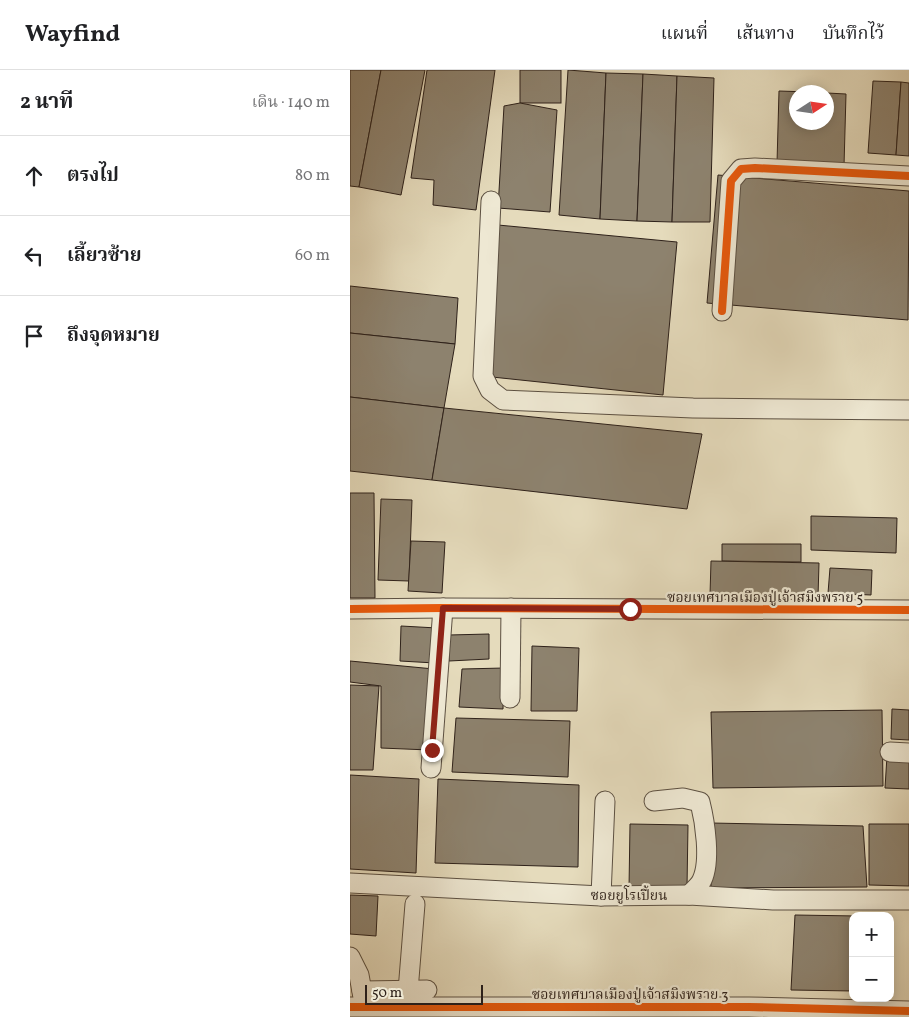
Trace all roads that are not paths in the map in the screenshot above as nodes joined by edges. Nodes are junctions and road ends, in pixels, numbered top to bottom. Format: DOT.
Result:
graph roads {
  1 [pos="909,176"];
  2 [pos="491,200"];
  3 [pos="722,311"];
  4 [pos="909,410"];
  5 [pos="443,608"];
  6 [pos="511,608"];
  7 [pos="350,609"];
  8 [pos="909,610"];
  9 [pos="510,698"];
  10 [pos="890,752"];
  11 [pos="909,753"];
  12 [pos="431,768"];
  13 [pos="605,801"];
  14 [pos="654,801"];
  15 [pos="350,883"];
  16 [pos="689,895"];
  17 [pos="601,896"];
  18 [pos="909,900"];
  19 [pos="415,904"];
  20 [pos="350,957"];
  21 [pos="359,1002"];
  22 [pos="909,1011"];
  1 -- 3 [label="street"];
  2 -- 4 [label="street"];
  5 -- 6 [label="street, ซอยเทศบาลเมืองปู่เจ้าสมิงพราย 5"];
  5 -- 7 [label="street, ซอยเทศบาลเมืองปู่เจ้าสมิงพราย 5"];
  5 -- 12 [label="street"];
  6 -- 8 [label="street, ซอยเทศบาลเมืองปู่เจ้าสมิงพราย 5"];
  6 -- 9 [label="street"];
  10 -- 11 [label="street"];
  13 -- 17 [label="street"];
  14 -- 16 [label="street"];
  15 -- 17 [label="street, ซอยยูโรเปี้ยน"];
  16 -- 17 [label="street, ซอยยูโรเปี้ยน"];
  16 -- 18 [label="street, ซอยยูโรเปี้ยน"];
  19 -- 21 [label="street"];
  20 -- 21 [label="street"];
  21 -- 22 [label="street, ซอยเทศบาลเมืองปู่เจ้าสมิงพราย 3"];
}
